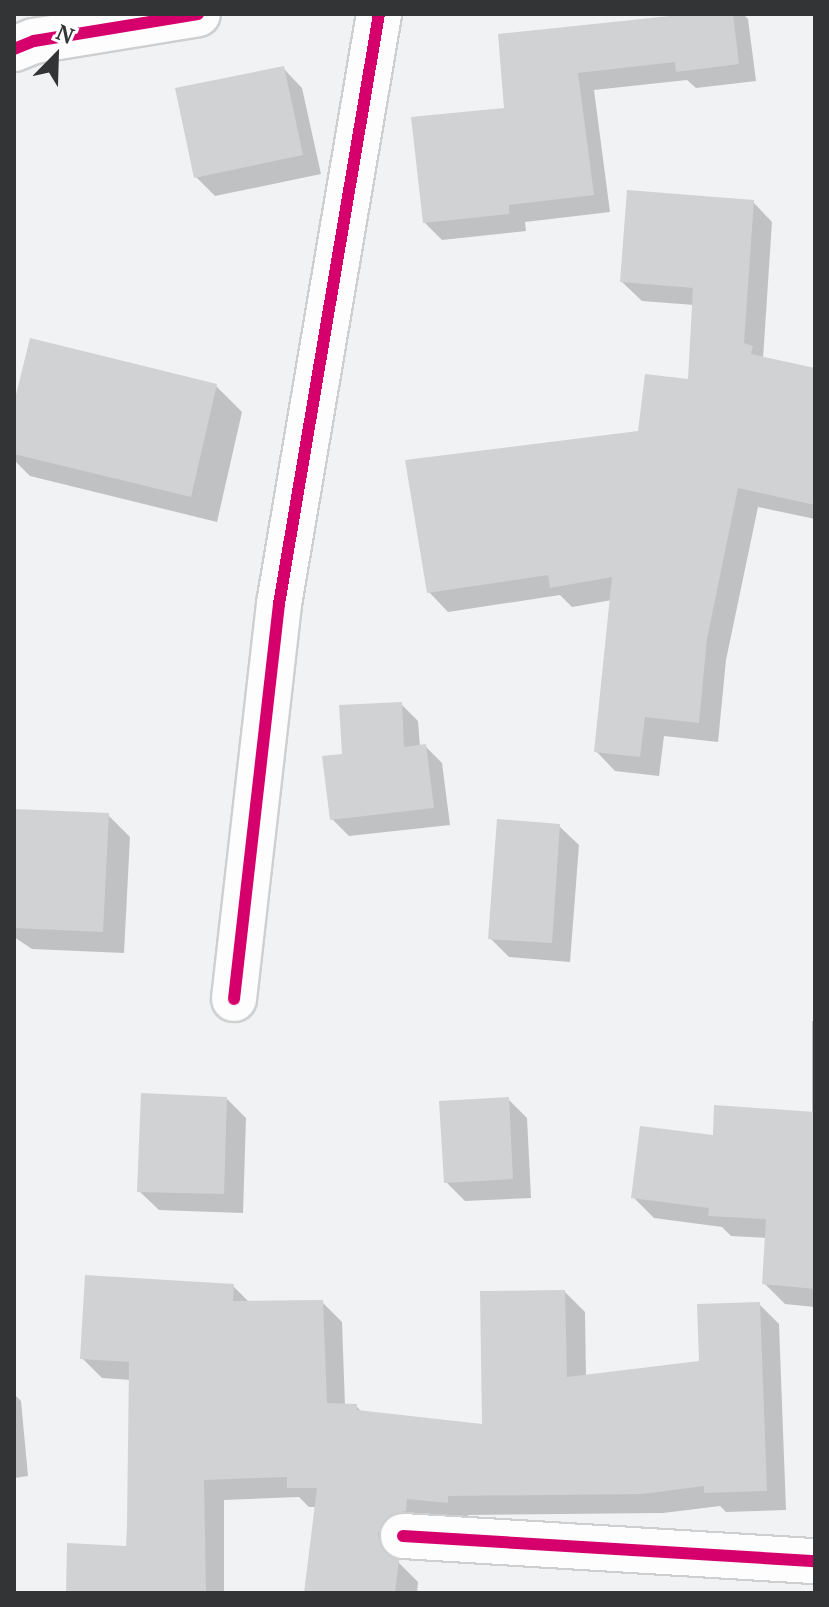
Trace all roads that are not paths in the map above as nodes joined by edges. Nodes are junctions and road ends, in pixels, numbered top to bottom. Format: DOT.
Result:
graph roads {
  1 [pos="198,14"];
  2 [pos="379,14"];
  3 [pos="14,49"];
  4 [pos="234,999"];
  5 [pos="403,1536"];
  6 [pos="815,1561"];
  1 -- 3 [label="street"];
  2 -- 4 [label="street"];
  5 -- 6 [label="street"];
}
